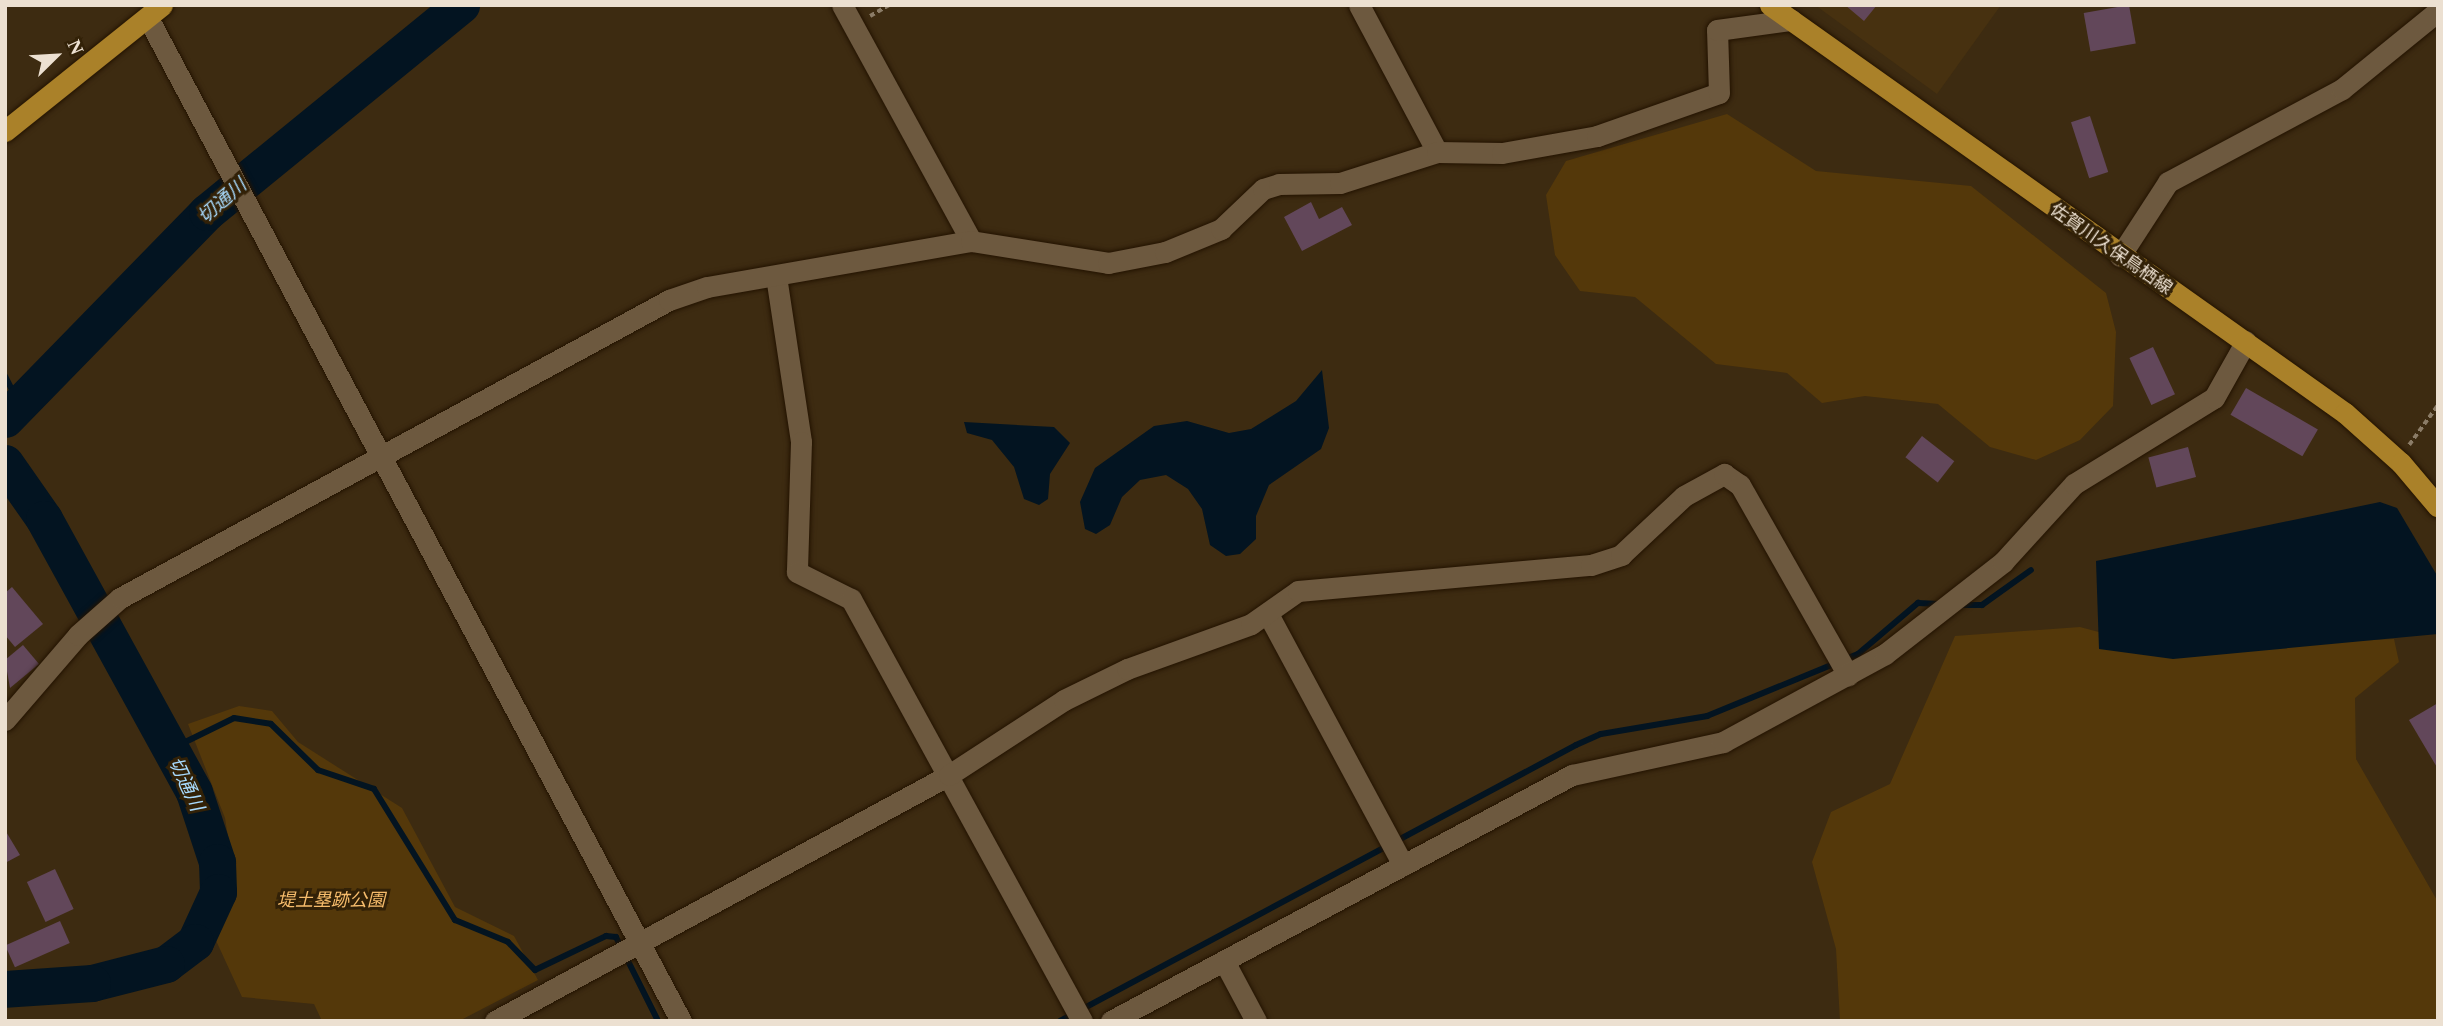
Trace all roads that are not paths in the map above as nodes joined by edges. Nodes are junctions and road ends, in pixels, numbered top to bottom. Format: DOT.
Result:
graph roads {
  1 [pos="842,5"];
  2 [pos="1359,5"];
  3 [pos="1770,5"];
  4 [pos="2438,11"];
  5 [pos="155,12"];
  6 [pos="1791,20"];
  7 [pos="5,131"];
  8 [pos="1437,152"];
  9 [pos="971,242"];
  10 [pos="2120,256"];
  11 [pos="776,276"];
  12 [pos="2246,341"];
  13 [pos="382,457"];
  14 [pos="2438,507"];
  15 [pos="1268,614"];
  16 [pos="1848,674"];
  17 [pos="5,720"];
  18 [pos="949,775"];
  19 [pos="1403,865"];
  20 [pos="638,943"];
  21 [pos="1224,961"];
  22 [pos="495,1021"];
  23 [pos="681,1021"];
  24 [pos="1082,1021"];
  25 [pos="1111,1021"];
  26 [pos="1256,1021"];
  1 -- 9 [label="street"];
  2 -- 8 [label="street"];
  3 -- 6 [label="main road, 佐賀川久保鳥栖線"];
  4 -- 10 [label="street"];
  5 -- 7 [label="main road"];
  5 -- 13 [label="street"];
  6 -- 8 [label="street"];
  6 -- 10 [label="main road, 佐賀川久保鳥栖線"];
  8 -- 9 [label="street"];
  9 -- 11 [label="street"];
  10 -- 12 [label="main road, 佐賀川久保鳥栖線"];
  11 -- 13 [label="street"];
  11 -- 18 [label="street"];
  12 -- 14 [label="main road, 佐賀川久保鳥栖線"];
  12 -- 16 [label="street"];
  13 -- 17 [label="street"];
  13 -- 20 [label="street"];
  15 -- 16 [label="street"];
  15 -- 18 [label="street"];
  15 -- 19 [label="street"];
  16 -- 19 [label="street"];
  18 -- 20 [label="street"];
  18 -- 24 [label="street"];
  19 -- 21 [label="street"];
  20 -- 22 [label="street"];
  20 -- 23 [label="street"];
  21 -- 25 [label="street"];
  21 -- 26 [label="street"];
}
